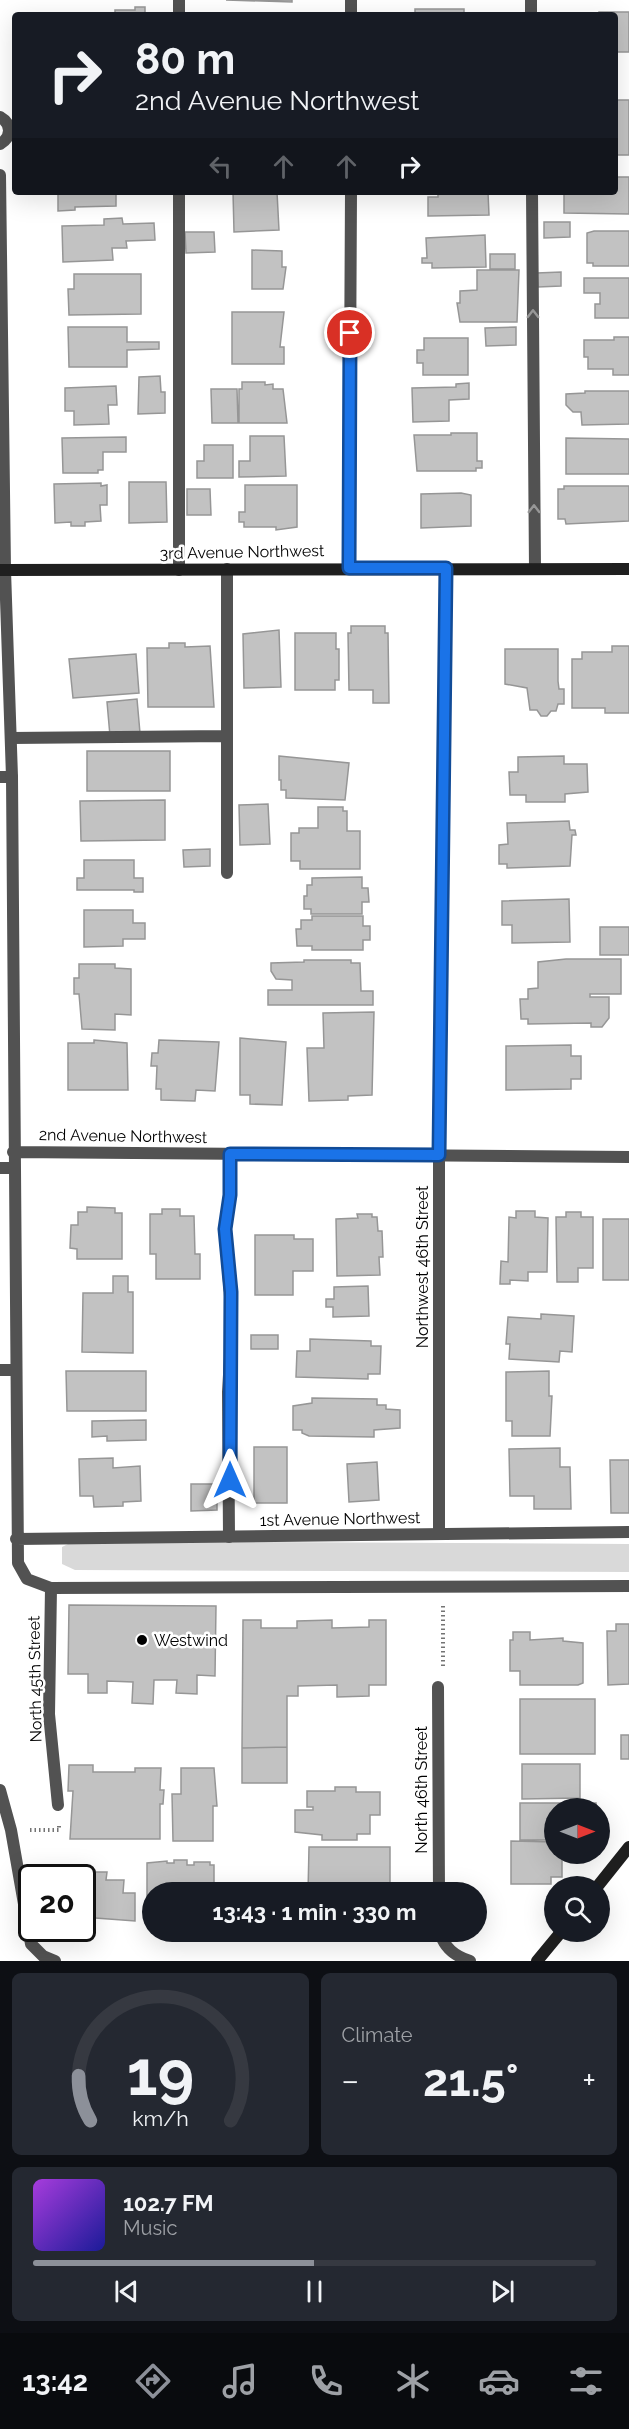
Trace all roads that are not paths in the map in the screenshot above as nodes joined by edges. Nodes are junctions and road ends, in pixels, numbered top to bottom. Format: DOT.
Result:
graph roads {
  1 [pos="0,117"];
  2 [pos="0,144"];
  3 [pos="0,175"];
  4 [pos="179,195"];
  5 [pos="351,195"];
  6 [pos="532,195"];
  7 [pos="349,568"];
  8 [pos="446,568"];
  9 [pos="535,568"];
  10 [pos="629,568"];
  11 [pos="227,569"];
  12 [pos="3,570"];
  13 [pos="179,570"];
  14 [pos="227,736"];
  15 [pos="11,738"];
  16 [pos="6,777"];
  17 [pos="227,873"];
  18 [pos="6,977"];
  19 [pos="13,1152"];
  20 [pos="230,1154"];
  21 [pos="439,1155"];
  22 [pos="629,1157"];
  23 [pos="0,1168"];
  24 [pos="13,1168"];
  25 [pos="0,1370"];
  26 [pos="15,1370"];
  27 [pos="629,1532"];
  28 [pos="439,1534"];
  29 [pos="229,1537"];
  30 [pos="16,1539"];
  31 [pos="629,1586"];
  32 [pos="51,1588"];
  33 [pos="441,1681"];
  34 [pos="0,1790"];
  35 [pos="59,1811"];
  36 [pos="629,1847"];
  37 [pos="606,1876"];
  38 [pos="439,1882"];
  39 [pos="442,1942"];
  40 [pos="553,1942"];
  41 [pos="55,1961"];
  42 [pos="470,1961"];
  43 [pos="537,1961"];
  1 -- 2 [label="street"];
  3 -- 12 [label="street"];
  4 -- 13 [label="street"];
  5 -- 7 [label="street"];
  9 -- 6 [label="street, one-way"];
  7 -- 8 [label="street, 3rd Avenue Northwest"];
  7 -- 11 [label="street, 3rd Avenue Northwest"];
  8 -- 9 [label="street, 3rd Avenue Northwest"];
  8 -- 21 [label="street, Northwest 46th Street"];
  9 -- 10 [label="street, 3rd Avenue Northwest"];
  11 -- 13 [label="street, 3rd Avenue Northwest"];
  11 -- 14 [label="street"];
  12 -- 13 [label="street, 3rd Avenue Northwest"];
  12 -- 15 [label="street"];
  14 -- 15 [label="street"];
  14 -- 17 [label="street"];
  15 -- 16 [label="street"];
  16 -- 18 [label="street"];
  18 -- 19 [label="street"];
  19 -- 20 [label="street, 2nd Avenue Northwest"];
  19 -- 24 [label="street"];
  20 -- 21 [label="street, 2nd Avenue Northwest"];
  20 -- 29 [label="street"];
  21 -- 22 [label="street, 2nd Avenue Northwest"];
  21 -- 28 [label="street, Northwest 46th Street"];
  23 -- 24 [label="street"];
  24 -- 26 [label="street"];
  25 -- 26 [label="street"];
  26 -- 30 [label="street"];
  27 -- 28 [label="street, 1st Avenue Northwest"];
  28 -- 29 [label="street, 1st Avenue Northwest"];
  29 -- 30 [label="street, 1st Avenue Northwest"];
  30 -- 32 [label="street"];
  31 -- 32 [label="street"];
  32 -- 35 [label="street, North 45th Street"];
  33 -- 38 [label="street, North 46th Street"];
  34 -- 41 [label="street"];
  36 -- 37 [label="street"];
  39 -- 42 [label="street"];
  40 -- 43 [label="street"];
}
